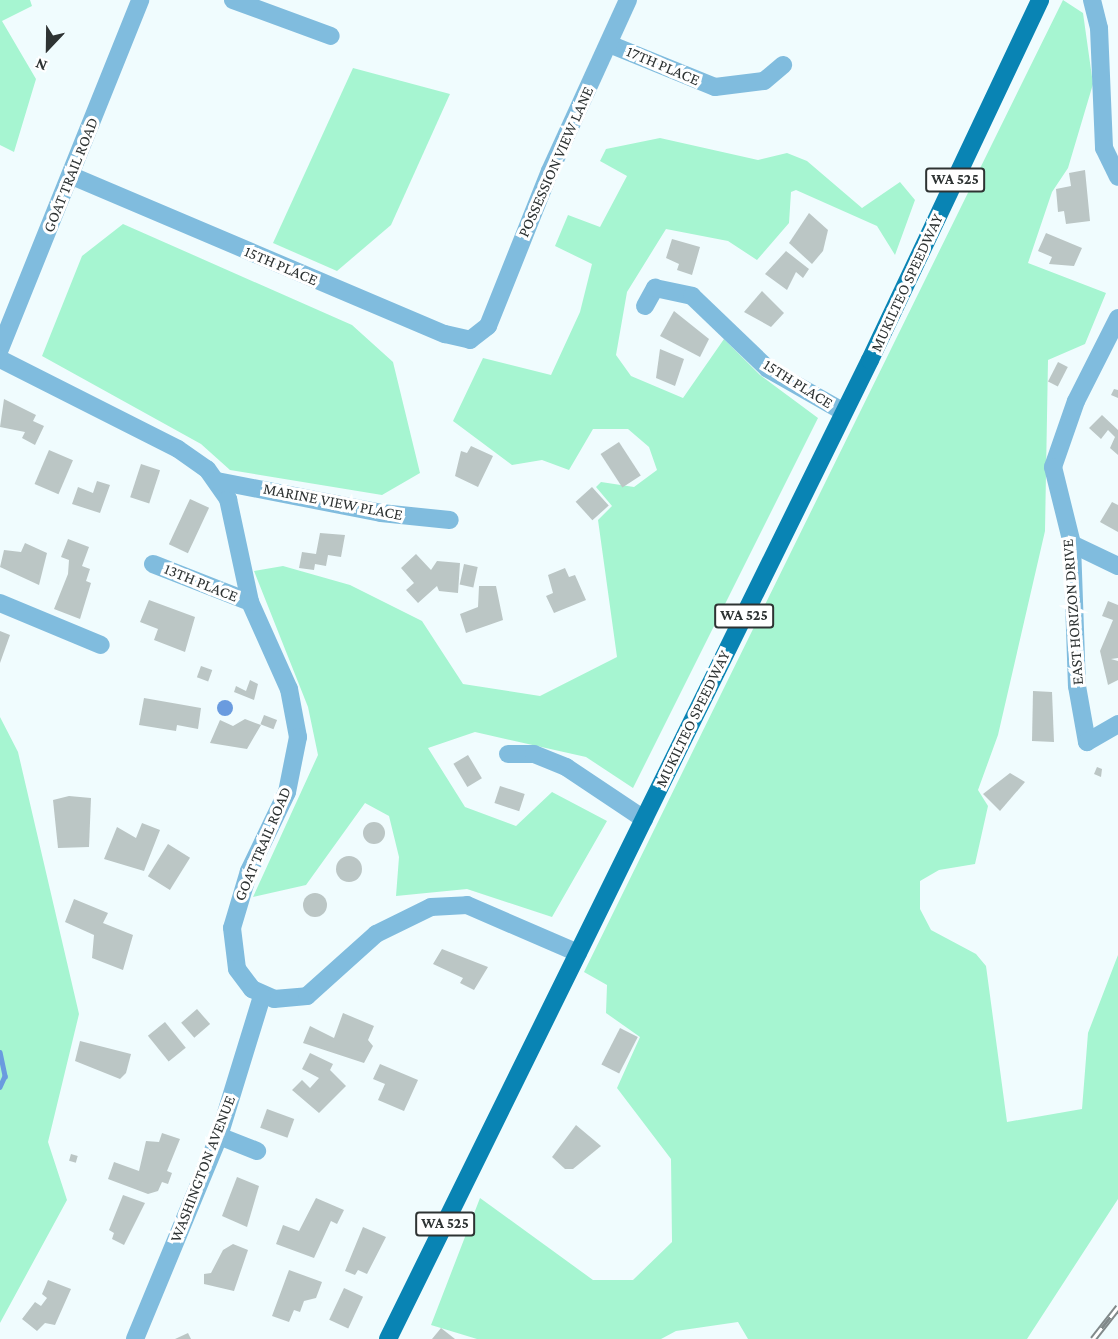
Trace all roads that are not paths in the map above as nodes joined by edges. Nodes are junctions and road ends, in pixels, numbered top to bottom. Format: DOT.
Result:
graph roads {
  1 [pos="140,0"];
  2 [pos="233,0"];
  3 [pos="628,0"];
  4 [pos="1040,0"];
  5 [pos="1092,0"];
  6 [pos="331,36"];
  7 [pos="609,44"];
  8 [pos="783,65"];
  9 [pos="72,176"];
  10 [pos="1118,177"];
  11 [pos="645,306"];
  12 [pos="1118,318"];
  13 [pos="488,326"];
  14 [pos="0,349"];
  15 [pos="0,359"];
  16 [pos="844,412"];
  17 [pos="217,481"];
  18 [pos="450,520"];
  19 [pos="1072,544"];
  20 [pos="153,564"];
  21 [pos="1118,566"];
  22 [pos="250,602"];
  23 [pos="0,603"];
  24 [pos="101,645"];
  25 [pos="1118,724"];
  26 [pos="508,754"];
  27 [pos="644,819"];
  28 [pos="578,953"];
  29 [pos="262,996"];
  30 [pos="219,1136"];
  31 [pos="257,1151"];
  32 [pos="135,1339"];
  33 [pos="388,1339"];
  1 -- 9 [label="street, GOAT TRAIL ROAD"];
  2 -- 6 [label="street"];
  3 -- 7 [label="street, POSSESSION VIEW LANE"];
  4 -- 16 [label="main road, MUKILTEO SPEEDWAY / WA 525"];
  5 -- 10 [label="street"];
  7 -- 8 [label="street, 17TH PLACE"];
  7 -- 13 [label="street, POSSESSION VIEW LANE"];
  9 -- 13 [label="street, 15TH PLACE"];
  9 -- 14 [label="street, GOAT TRAIL ROAD"];
  11 -- 16 [label="street, 15TH PLACE"];
  12 -- 19 [label="street, EAST HORIZON DRIVE"];
  15 -- 17 [label="street, GOAT TRAIL ROAD"];
  16 -- 27 [label="main road, MUKILTEO SPEEDWAY / WA 525"];
  17 -- 18 [label="street, MARINE VIEW PLACE"];
  17 -- 22 [label="street, GOAT TRAIL ROAD"];
  19 -- 21 [label="street"];
  19 -- 25 [label="street, EAST HORIZON DRIVE"];
  20 -- 22 [label="street, 13TH PLACE"];
  22 -- 29 [label="street, GOAT TRAIL ROAD"];
  23 -- 24 [label="street"];
  26 -- 27 [label="street"];
  27 -- 28 [label="main road, MUKILTEO SPEEDWAY / WA 525"];
  28 -- 29 [label="street"];
  28 -- 33 [label="main road, MUKILTEO SPEEDWAY / WA 525"];
  29 -- 30 [label="street, WASHINGTON AVENUE"];
  30 -- 31 [label="street"];
  30 -- 32 [label="street, WASHINGTON AVENUE"];
}
